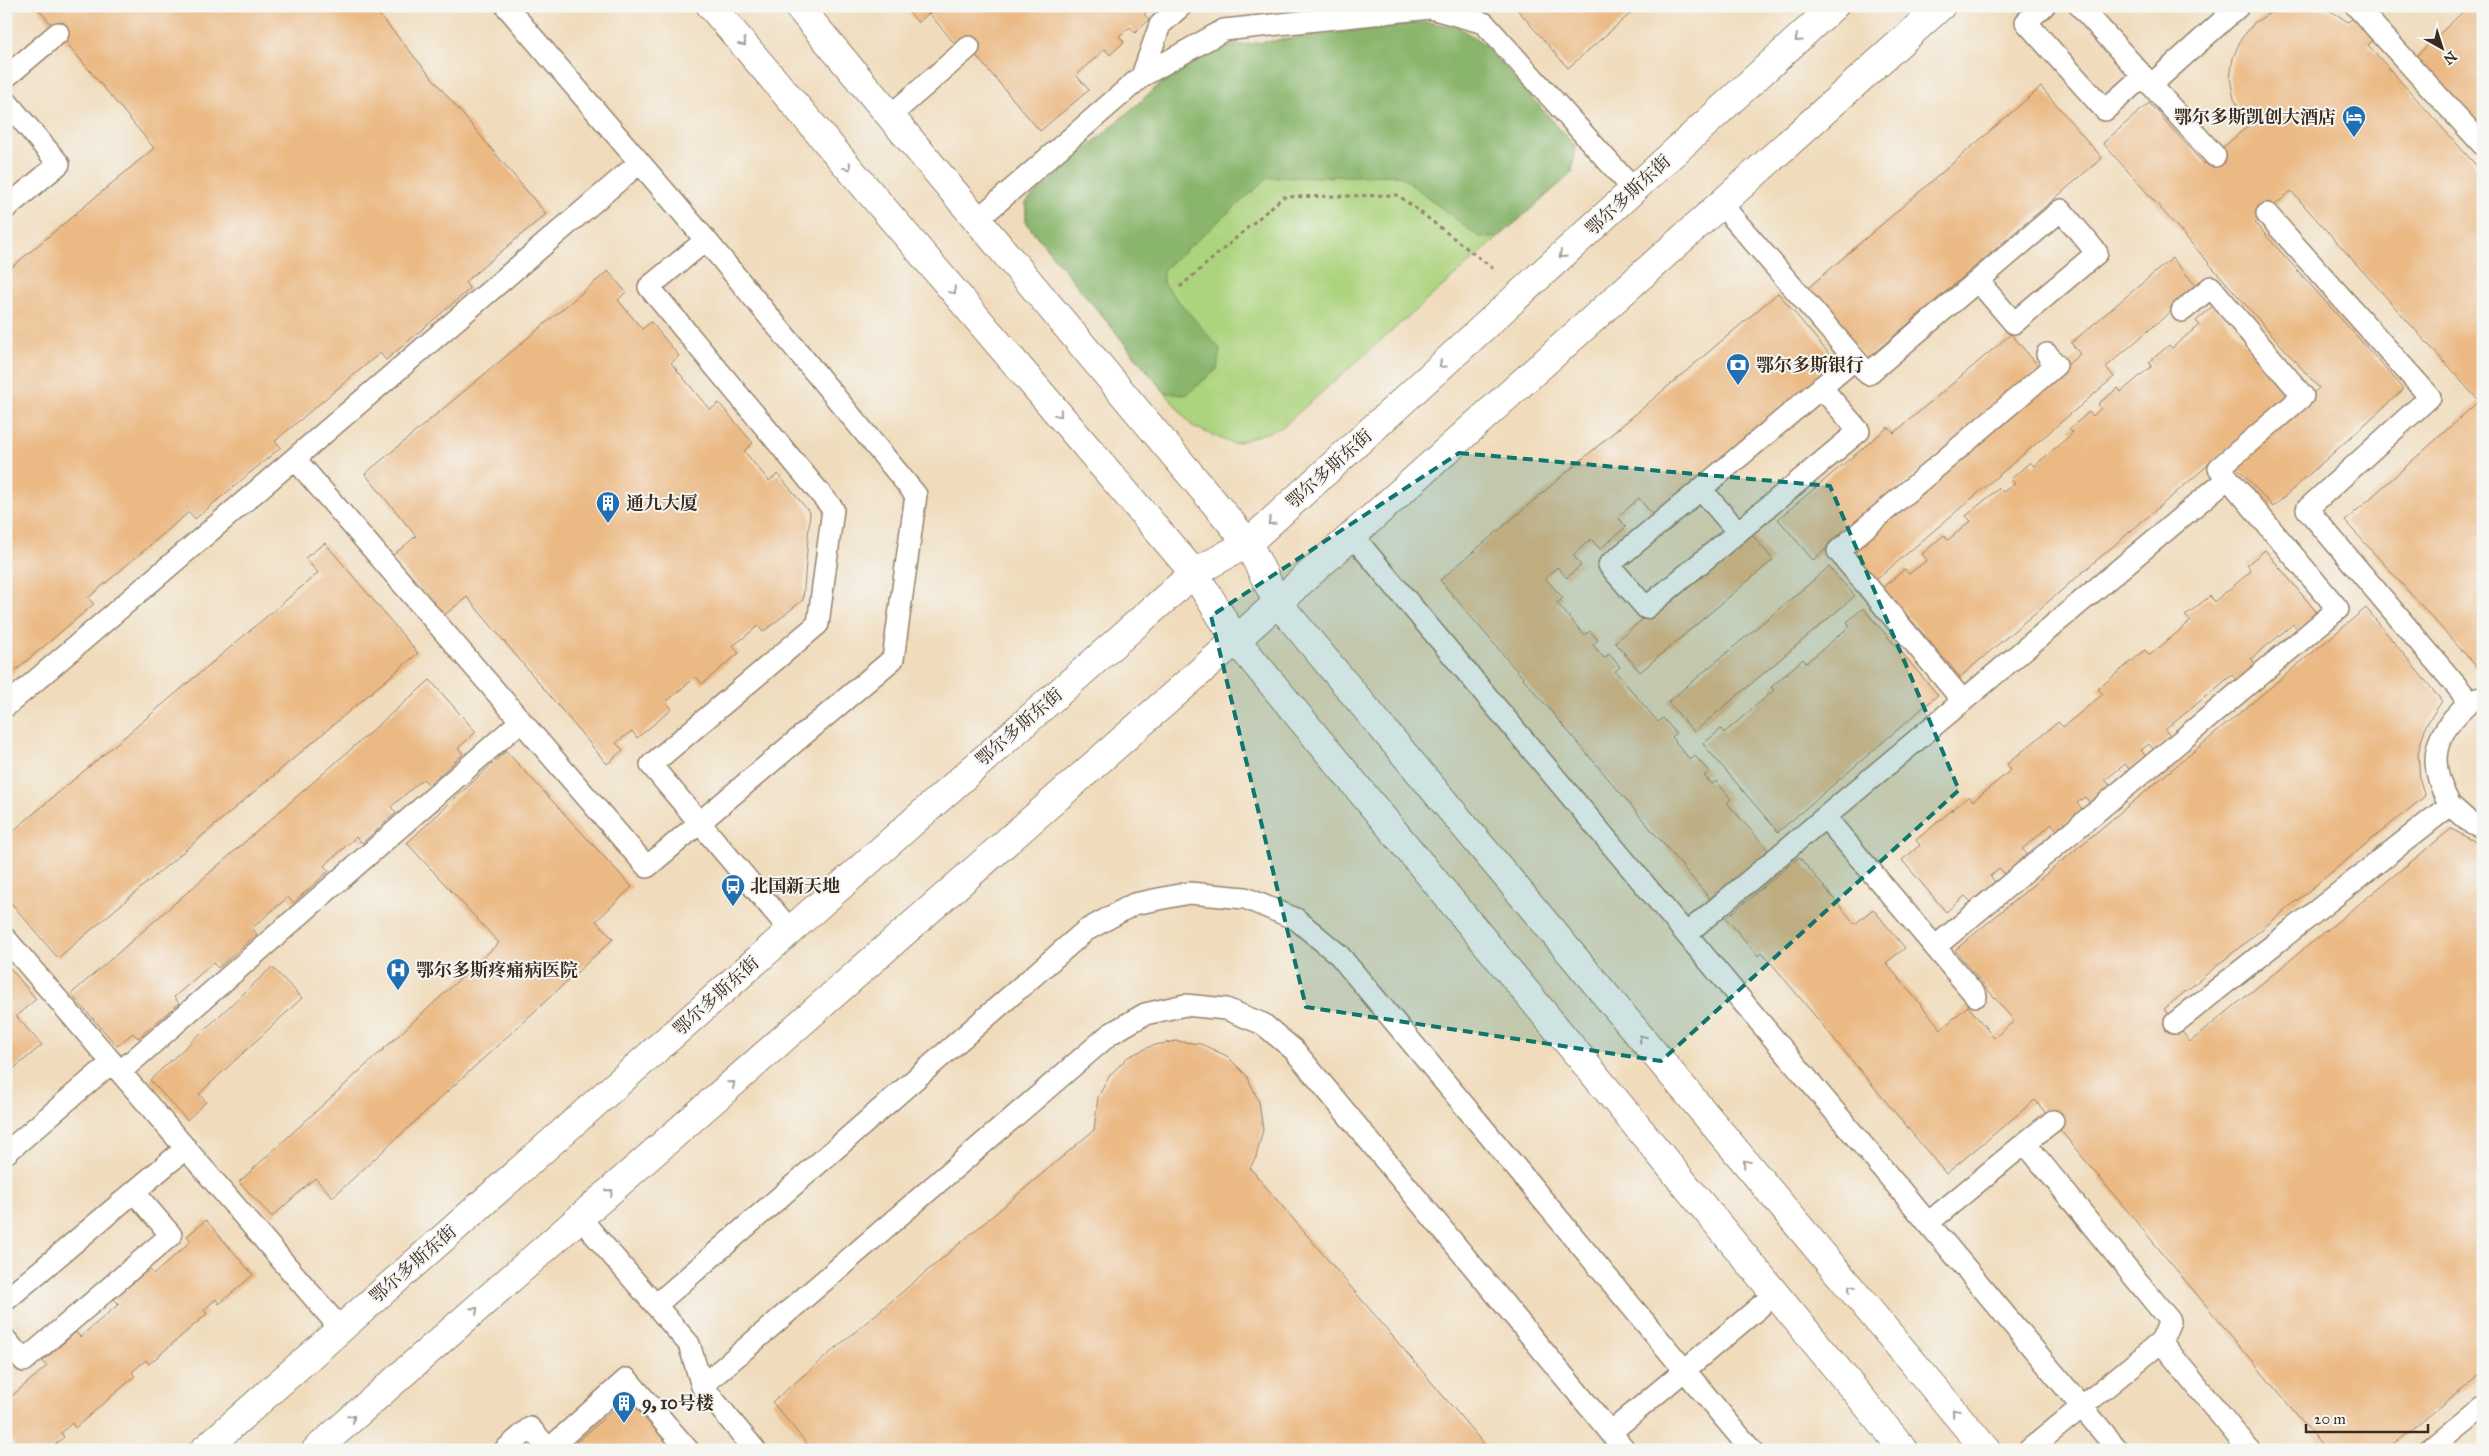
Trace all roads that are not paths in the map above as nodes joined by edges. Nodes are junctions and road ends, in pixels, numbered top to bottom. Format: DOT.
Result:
graph roads {
  1 [pos="506,6"];
  2 [pos="711,6"];
  3 [pos="798,6"];
  4 [pos="1181,6"];
  5 [pos="1834,6"];
  6 [pos="1941,6"];
  7 [pos="2044,6"];
  8 [pos="2080,6"];
  9 [pos="2239,6"];
  10 [pos="2356,6"];
  11 [pos="1481,15"];
  12 [pos="58,33"];
  13 [pos="968,47"];
  14 [pos="1142,76"];
  15 [pos="6,77"];
  16 [pos="2147,81"];
  17 [pos="6,101"];
  18 [pos="890,116"];
  19 [pos="2483,145"];
  20 [pos="2215,156"];
  21 [pos="640,163"];
  22 [pos="1634,190"];
  23 [pos="1721,204"];
  24 [pos="6,208"];
  25 [pos="2266,214"];
  26 [pos="977,220"];
  27 [pos="706,240"];
  28 [pos="1978,281"];
  29 [pos="2182,311"];
  30 [pos="2047,354"];
  31 [pos="1855,359"];
  32 [pos="1821,387"];
  33 [pos="295,459"];
  34 [pos="2228,478"];
  35 [pos="1701,489"];
  36 [pos="1738,532"];
  37 [pos="1352,535"];
  38 [pos="1248,543"];
  39 [pos="1194,573"];
  40 [pos="1277,602"];
  41 [pos="1236,640"];
  42 [pos="2476,700"];
  43 [pos="1962,702"];
  44 [pos="6,706"];
  45 [pos="521,721"];
  46 [pos="2450,805"];
  47 [pos="1825,817"];
  48 [pos="699,822"];
  49 [pos="2483,828"];
  50 [pos="790,930"];
  51 [pos="1686,934"];
  52 [pos="6,939"];
  53 [pos="1935,947"];
  54 [pos="1976,996"];
  55 [pos="2175,1023"];
  56 [pos="116,1067"];
  57 [pos="2053,1121"];
  58 [pos="2025,1144"];
  59 [pos="186,1148"];
  60 [pos="6,1153"];
  61 [pos="134,1192"];
  62 [pos="580,1218"];
  63 [pos="1928,1223"];
  64 [pos="1775,1294"];
  65 [pos="6,1300"];
  66 [pos="656,1305"];
  67 [pos="340,1328"];
  68 [pos="6,1340"];
  69 [pos="2160,1342"];
  70 [pos="1685,1370"];
  71 [pos="702,1386"];
  72 [pos="2082,1407"];
  73 [pos="2483,1407"];
  74 [pos="1611,1432"];
  75 [pos="321,1448"];
  76 [pos="204,1450"];
  77 [pos="505,1450"];
  78 [pos="688,1450"];
  79 [pos="755,1450"];
  80 [pos="1625,1450"];
  81 [pos="1751,1450"];
  82 [pos="1904,1450"];
  83 [pos="1986,1450"];
  84 [pos="2030,1450"];
  85 [pos="2118,1450"];
  86 [pos="2249,1450"];
  87 [pos="2430,1450"];
  1 -- 21 [label="lane"];
  2 -- 39 [label="main road, one-way"];
  3 -- 18 [label="main road"];
  4 -- 14 [label="lane"];
  5 -- 22 [label="main road, 鄂尔多斯东街, one-way"];
  6 -- 23 [label="main road"];
  7 -- 16 [label="lane"];
  8 -- 16 [label="lane"];
  9 -- 16 [label="lane"];
  10 -- 19 [label="lane"];
  11 -- 14 [label="lane"];
  11 -- 22 [label="lane"];
  12 -- 15 [label="lane"];
  13 -- 18 [label="lane"];
  14 -- 26 [label="lane"];
  16 -- 20 [label="lane"];
  17 -- 24 [label="lane"];
  18 -- 26 [label="main road"];
  21 -- 27 [label="lane"];
  21 -- 33 [label="lane"];
  22 -- 38 [label="main road, 鄂尔多斯东街, one-way"];
  23 -- 31 [label="lane"];
  23 -- 37 [label="main road"];
  25 -- 42 [label="lane"];
  26 -- 38 [label="main road"];
  27 -- 48 [label="lane"];
  27 -- 48 [label="lane"];
  28 -- 28 [label="lane"];
  28 -- 31 [label="lane"];
  29 -- 34 [label="lane"];
  30 -- 43 [label="lane"];
  31 -- 32 [label="lane"];
  32 -- 35 [label="lane"];
  32 -- 36 [label="lane"];
  33 -- 44 [label="lane"];
  33 -- 45 [label="lane"];
  34 -- 43 [label="lane"];
  34 -- 53 [label="lane"];
  35 -- 36 [label="lane"];
  35 -- 36 [label="lane"];
  37 -- 40 [label="main road"];
  37 -- 51 [label="lane"];
  38 -- 39 [label="main road, 鄂尔多斯东街"];
  38 -- 40 [label="main road"];
  39 -- 41 [label="main road"];
  39 -- 50 [label="main road, 鄂尔多斯东街"];
  40 -- 41 [label="main road"];
  83 -- 40 [label="main road, one-way"];
  62 -- 41 [label="main road, one-way"];
  41 -- 64 [label="main road"];
  42 -- 46 [label="lane"];
  43 -- 47 [label="lane"];
  45 -- 48 [label="lane"];
  45 -- 56 [label="lane"];
  46 -- 49 [label="lane"];
  46 -- 55 [label="lane"];
  47 -- 51 [label="lane"];
  47 -- 53 [label="lane"];
  48 -- 50 [label="lane"];
  50 -- 67 [label="main road, 鄂尔多斯东街"];
  51 -- 63 [label="lane"];
  52 -- 56 [label="lane"];
  53 -- 54 [label="lane"];
  56 -- 59 [label="lane"];
  56 -- 60 [label="lane"];
  57 -- 58 [label="lane"];
  58 -- 63 [label="lane"];
  58 -- 69 [label="lane"];
  59 -- 61 [label="lane"];
  59 -- 67 [label="lane"];
  61 -- 65 [label="lane"];
  61 -- 68 [label="lane"];
  62 -- 66 [label="lane"];
  75 -- 62 [label="main road, one-way"];
  63 -- 72 [label="lane"];
  64 -- 70 [label="lane"];
  64 -- 82 [label="main road"];
  66 -- 70 [label="lane"];
  66 -- 71 [label="lane"];
  67 -- 76 [label="main road, 鄂尔多斯东街"];
  69 -- 72 [label="lane"];
  69 -- 86 [label="lane"];
  70 -- 74 [label="lane"];
  70 -- 81 [label="lane"];
  71 -- 74 [label="lane"];
  71 -- 79 [label="lane"];
  72 -- 84 [label="lane"];
  72 -- 85 [label="lane"];
  73 -- 87 [label="lane"];
  74 -- 80 [label="lane"];
  77 -- 78 [label="lane"];
}
